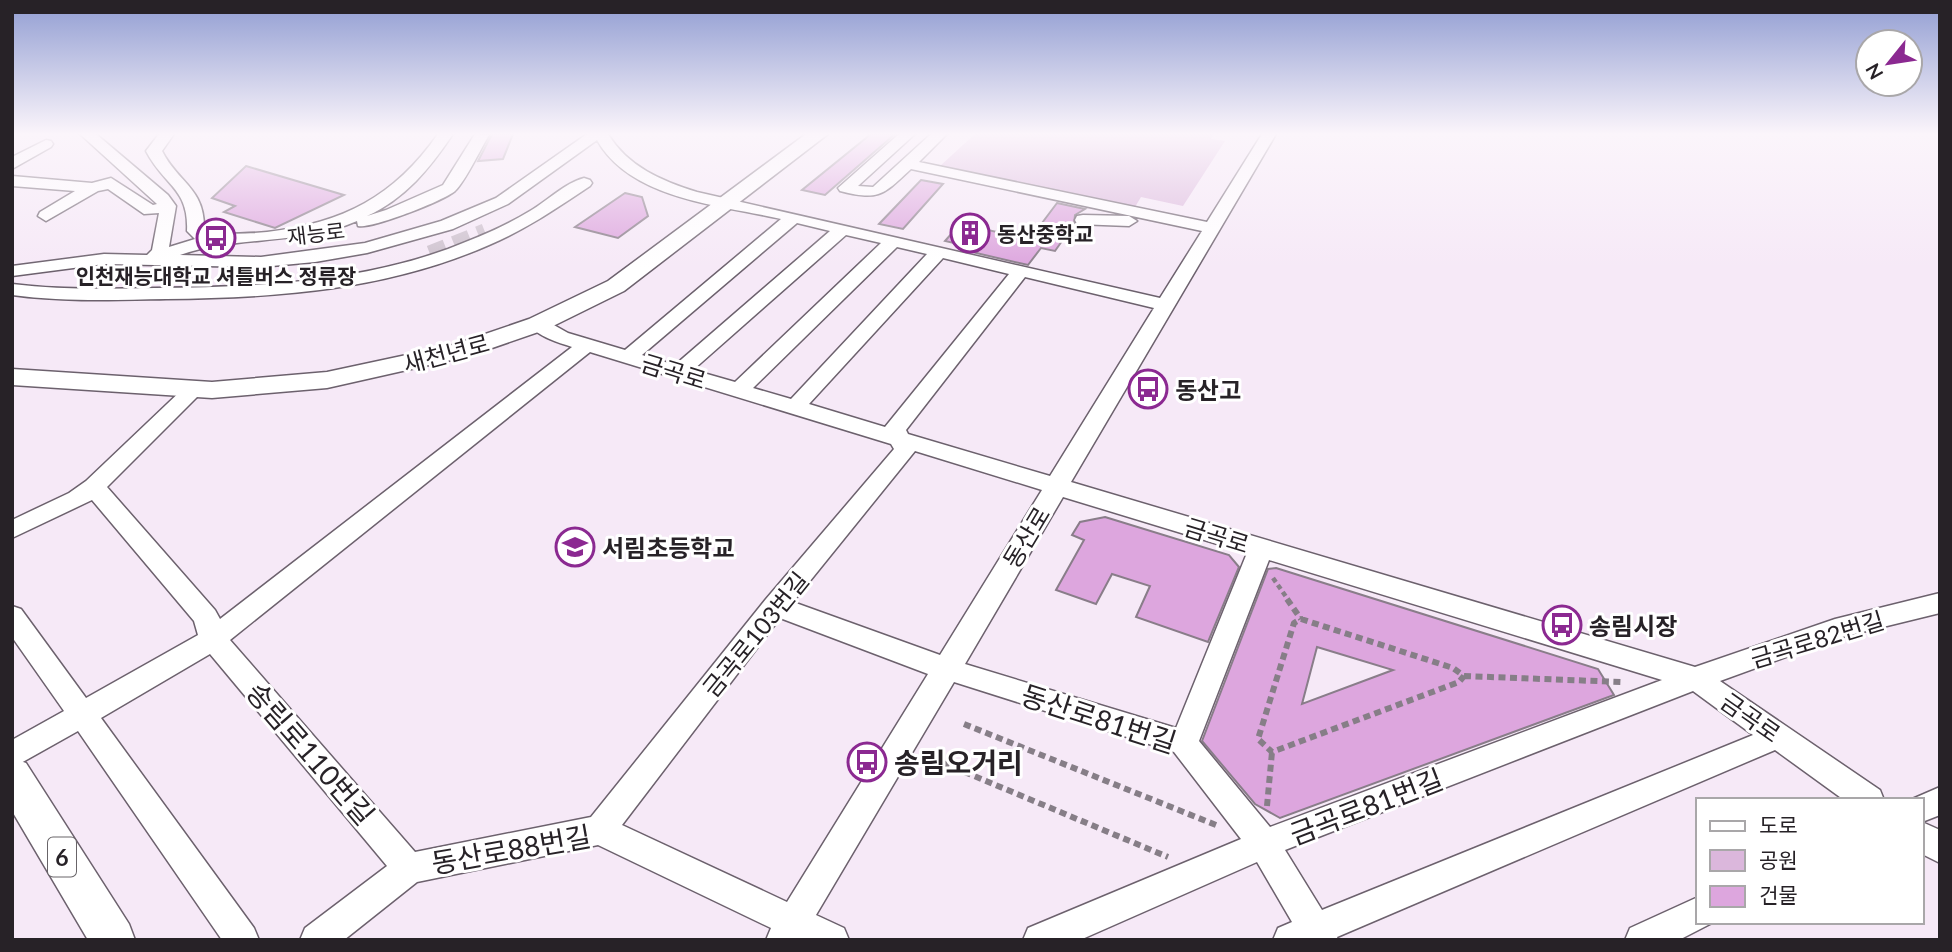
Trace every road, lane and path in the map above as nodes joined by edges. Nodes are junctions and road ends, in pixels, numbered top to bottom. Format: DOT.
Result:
graph roads {
  1 [pos="139,178"];
  2 [pos="173,178"];
  3 [pos="411,178"];
  4 [pos="455,178"];
  5 [pos="535,178"];
  6 [pos="650,178"];
  7 [pos="760,178"];
  8 [pos="857,178"];
  9 [pos="891,178"];
  10 [pos="977,178"];
  11 [pos="1242,178"];
  12 [pos="12,181"];
  13 [pos="584,184"];
  14 [pos="92,188"];
  15 [pos="729,202"];
  16 [pos="168,206"];
  17 [pos="46,216"];
  18 [pos="1156,216"];
  19 [pos="794,218"];
  20 [pos="1083,220"];
  21 [pos="338,224"];
  22 [pos="1212,228"];
  23 [pos="842,229"];
  24 [pos="209,240"];
  25 [pos="893,241"];
  26 [pos="939,253"];
  27 [pos="430,254"];
  28 [pos="153,258"];
  29 [pos="12,271"];
  30 [pos="1020,272"];
  31 [pos="342,284"];
  32 [pos="12,289"];
  33 [pos="1165,305"];
  34 [pos="538,324"];
  35 [pos="587,345"];
  36 [pos="628,357"];
  37 [pos="679,372"];
  38 [pos="12,377"];
  39 [pos="194,389"];
  40 [pos="739,390"];
  41 [pos="794,407"];
  42 [pos="901,438"];
  43 [pos="1057,485"];
  44 [pos="94,487"];
  45 [pos="12,530"];
  46 [pos="1261,548"];
  47 [pos="775,606"];
  48 [pos="1934,610"];
  49 [pos="12,616"];
  50 [pos="1301,619"];
  51 [pos="214,639"];
  52 [pos="946,669"];
  53 [pos="1464,677"];
  54 [pos="1696,680"];
  55 [pos="1630,683"];
  56 [pos="82,715"];
  57 [pos="964,724"];
  58 [pos="1184,743"];
  59 [pos="1764,743"];
  60 [pos="1272,751"];
  61 [pos="12,755"];
  62 [pos="943,763"];
  63 [pos="12,775"];
  64 [pos="1867,798"];
  65 [pos="600,830"];
  66 [pos="1924,837"];
  67 [pos="1264,844"];
  68 [pos="1940,848"];
  69 [pos="409,867"];
  70 [pos="1201,871"];
  71 [pos="1696,914"];
  72 [pos="788,931"];
  73 [pos="1309,936"];
  74 [pos="113,940"];
  75 [pos="242,940"];
  76 [pos="317,940"];
  77 [pos="832,940"];
  78 [pos="1040,940"];
  79 [pos="1642,940"];
  1 -- 16 [label="street"];
  2 -- 24 [label="street"];
  3 -- 21 [label="street"];
  4 -- 21 [label="street"];
  5 -- 28 [label="street, 재능로"];
  6 -- 15 [label="street"];
  7 -- 15 [label="main road, 새천년로"];
  8 -- 9 [label="street"];
  10 -- 18 [label="street"];
  11 -- 22 [label="street, 동산로"];
  12 -- 14 [label="street"];
  13 -- 31 [label="street"];
  14 -- 16 [label="street"];
  14 -- 17 [label="street"];
  15 -- 19 [label="street"];
  15 -- 34 [label="main road, 새천년로"];
  16 -- 28 [label="street"];
  18 -- 20 [label="street"];
  18 -- 22 [label="street"];
  19 -- 23 [label="street"];
  19 -- 36 [label="street"];
  21 -- 24 [label="street"];
  22 -- 33 [label="street, 동산로"];
  23 -- 25 [label="street"];
  23 -- 37 [label="street"];
  24 -- 28 [label="street"];
  25 -- 26 [label="street"];
  25 -- 40 [label="street"];
  26 -- 30 [label="street"];
  26 -- 41 [label="street"];
  27 -- 31 [label="street"];
  28 -- 29 [label="street, 재능로"];
  30 -- 33 [label="street"];
  30 -- 42 [label="street"];
  31 -- 32 [label="street"];
  33 -- 43 [label="street, 동산로"];
  34 -- 35 [label="street, 금곡로"];
  34 -- 39 [label="main road, 새천년로"];
  35 -- 36 [label="street, 금곡로"];
  35 -- 51 [label="street"];
  36 -- 37 [label="street, 금곡로"];
  37 -- 40 [label="street, 금곡로"];
  38 -- 39 [label="main road, 새천년로"];
  39 -- 44 [label="street"];
  40 -- 41 [label="street, 금곡로"];
  41 -- 42 [label="street, 금곡로"];
  42 -- 43 [label="street, 금곡로"];
  42 -- 47 [label="street, 금곡로103번길"];
  43 -- 46 [label="street, 금곡로"];
  43 -- 52 [label="street, 동산로"];
  44 -- 45 [label="street"];
  44 -- 51 [label="street, 송림로110번길"];
  46 -- 50 [label="path"];
  46 -- 54 [label="street, 금곡로"];
  46 -- 58 [label="street"];
  47 -- 52 [label="street, 동산로81번길"];
  47 -- 65 [label="street, 금곡로103번길"];
  48 -- 54 [label="street, 금곡로82번길"];
  49 -- 56 [label="street"];
  50 -- 53 [label="path"];
  50 -- 60 [label="path"];
  51 -- 56 [label="street"];
  51 -- 69 [label="street, 송림로110번길"];
  52 -- 58 [label="street, 동산로81번길"];
  52 -- 72 [label="street, 동산로"];
  53 -- 55 [label="path"];
  53 -- 60 [label="path"];
  54 -- 64 [label="street, 금곡로"];
  54 -- 67 [label="street, 금곡로81번길"];
  56 -- 61 [label="street"];
  56 -- 75 [label="street"];
  57 -- 67 [label="path"];
  58 -- 67 [label="street, 동산로81번길"];
  59 -- 73 [label="street"];
  60 -- 67 [label="path"];
  62 -- 70 [label="path"];
  63 -- 74 [label="main road, 6"];
  65 -- 69 [label="street, 동산로88번길"];
  65 -- 72 [label="street, 동산로88번길"];
  66 -- 68 [label="street"];
  67 -- 70 [label="street, 금곡로81번길"];
  67 -- 73 [label="street, 동산로81번길"];
  69 -- 76 [label="street, 동산로88번길"];
  70 -- 78 [label="street, 금곡로81번길"];
  71 -- 79 [label="street"];
  72 -- 77 [label="street, 동산로88번길"];
}
